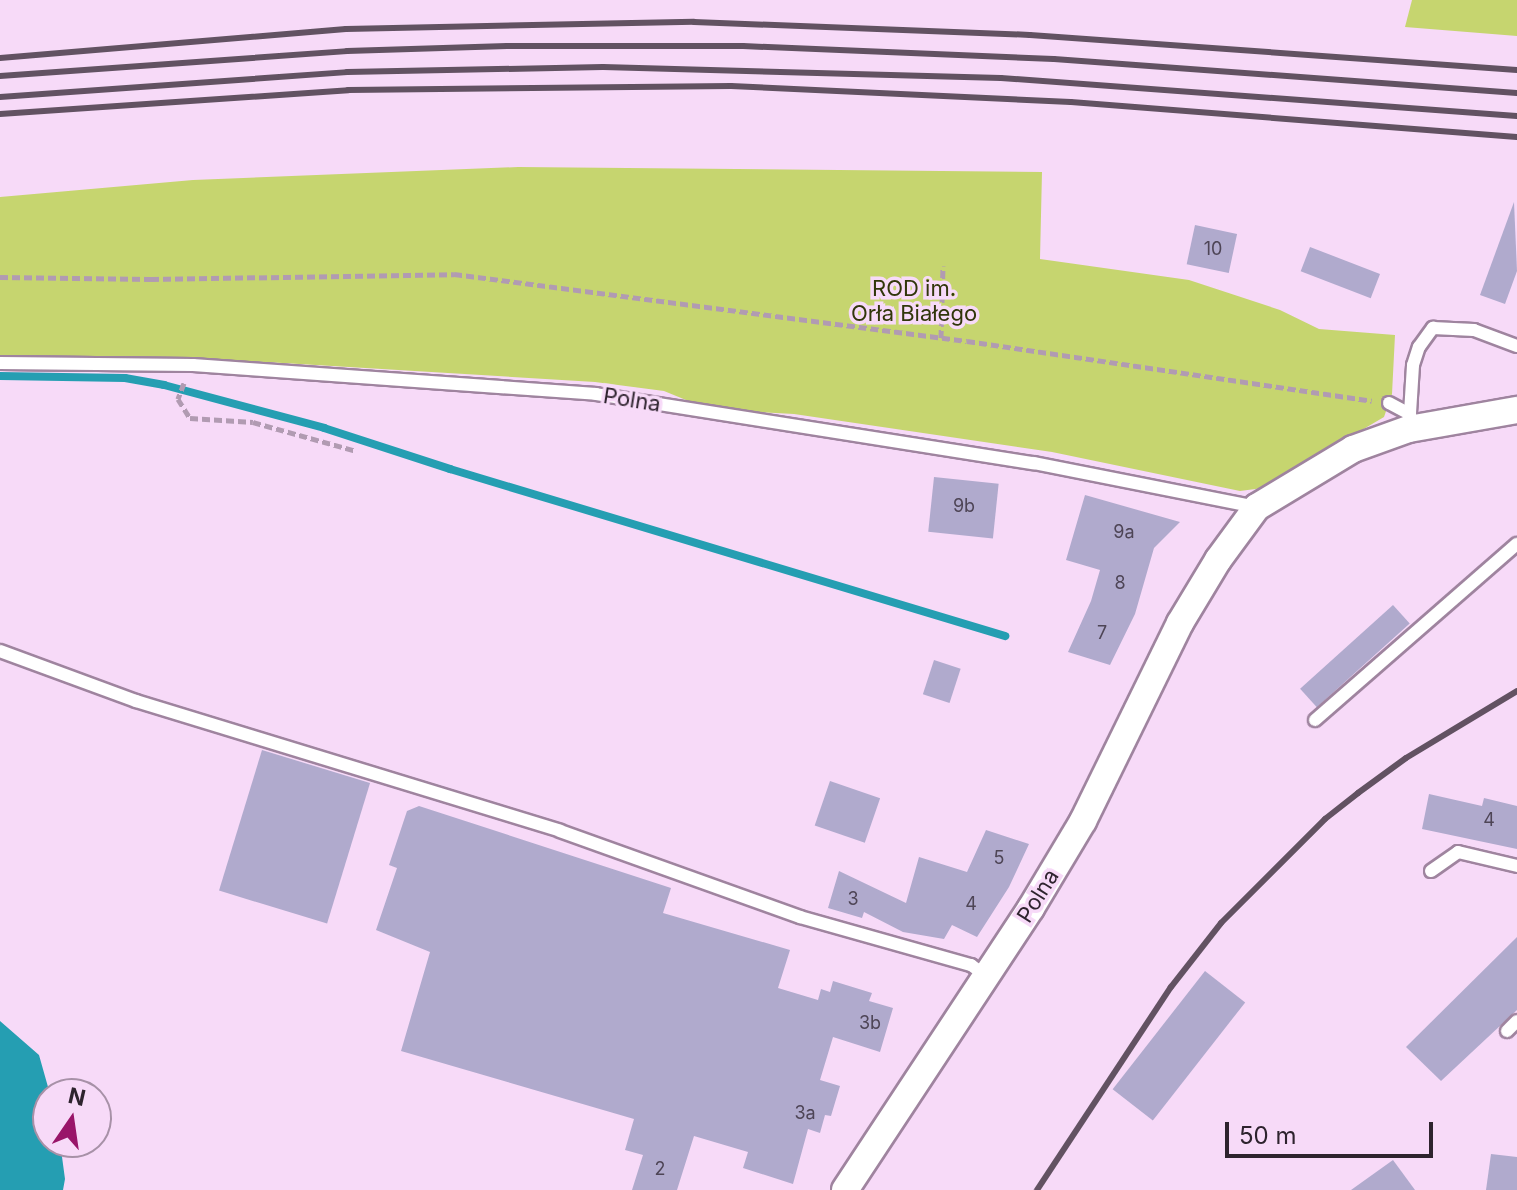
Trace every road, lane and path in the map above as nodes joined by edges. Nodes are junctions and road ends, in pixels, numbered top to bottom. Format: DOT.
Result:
graph roads {
  1 [pos="943,266"];
  2 [pos="0,277"];
  3 [pos="941,338"];
  4 [pos="1517,346"];
  5 [pos="0,363"];
  6 [pos="183,384"];
  7 [pos="1389,403"];
  8 [pos="1517,410"];
  9 [pos="1410,422"];
  10 [pos="356,451"];
  11 [pos="1257,507"];
  12 [pos="1517,544"];
  13 [pos="0,651"];
  14 [pos="1315,720"];
  15 [pos="1517,866"];
  16 [pos="1431,871"];
  17 [pos="986,976"];
  18 [pos="1517,1021"];
  19 [pos="1507,1031"];
  20 [pos="845,1190"];
  1 -- 3 [label="path"];
  2 -- 3 [label="path"];
  3 -- 7 [label="path"];
  4 -- 9 [label="lane"];
  5 -- 11 [label="lane, Polna"];
  6 -- 10 [label="path"];
  7 -- 9 [label="lane"];
  8 -- 9 [label="street, Polna"];
  9 -- 11 [label="street, Polna"];
  11 -- 17 [label="street, Polna"];
  12 -- 14 [label="lane"];
  13 -- 17 [label="lane"];
  15 -- 16 [label="lane"];
  17 -- 20 [label="street, Polna"];
  18 -- 19 [label="lane"];
}
